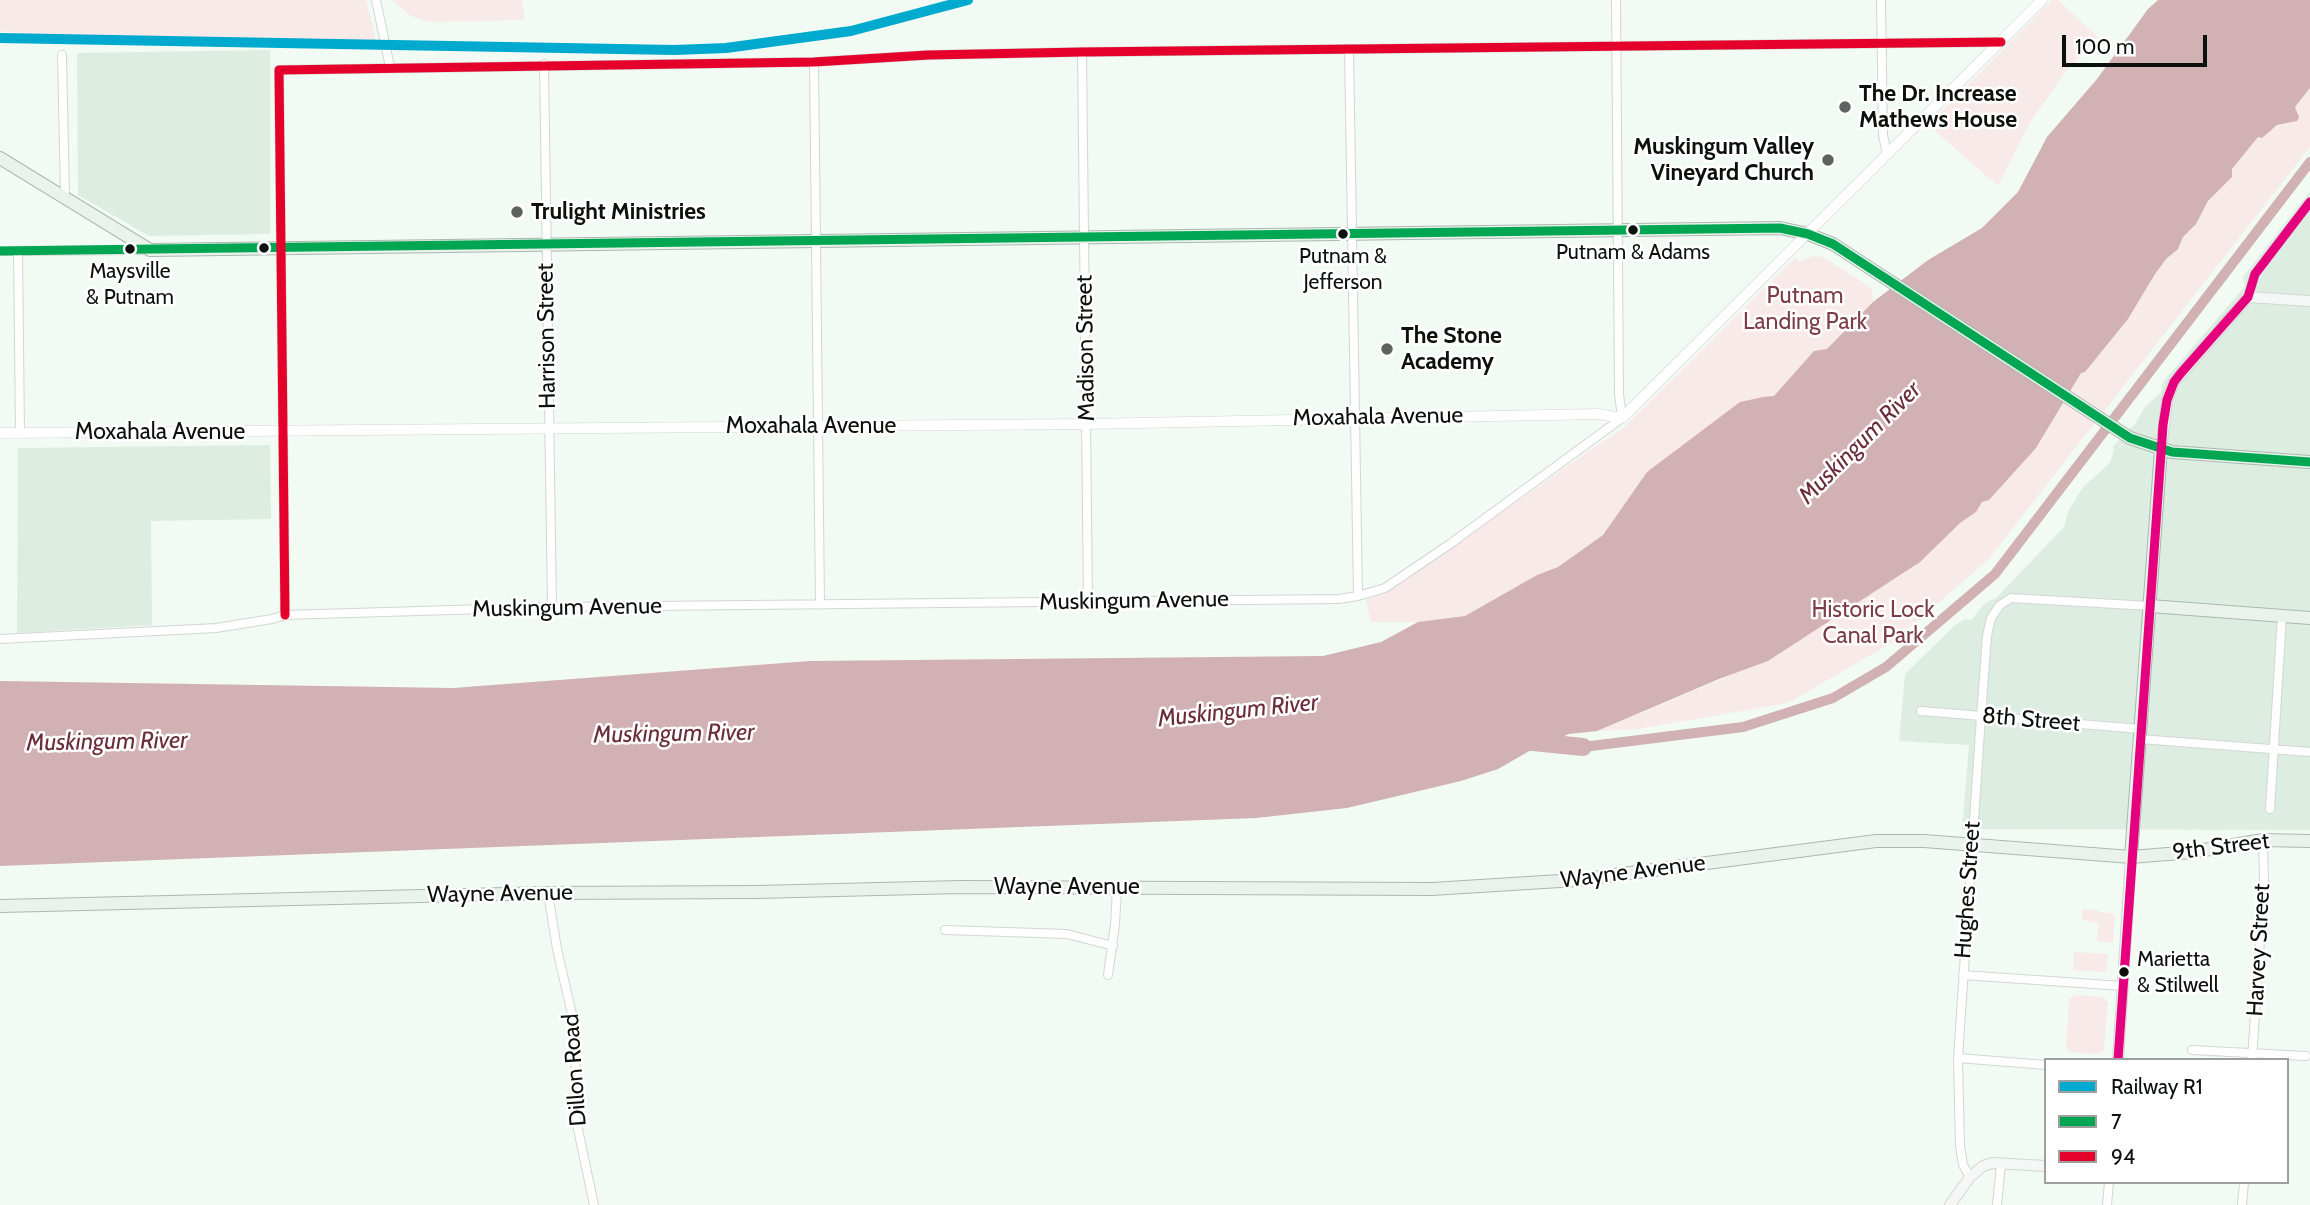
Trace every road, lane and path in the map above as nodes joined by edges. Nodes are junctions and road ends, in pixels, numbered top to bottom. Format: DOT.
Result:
graph roads {
  1 [pos="376,0"];
  2 [pos="1616,0"];
  3 [pos="1881,0"];
  4 [pos="2042,0"];
  5 [pos="1882,42"];
  6 [pos="2000,42"];
  7 [pos="1615,46"];
  8 [pos="1349,49"];
  9 [pos="1082,52"];
  10 [pos="62,55"];
  11 [pos="814,62"];
  12 [pos="544,64"];
  13 [pos="390,67"];
  14 [pos="1886,155"];
  15 [pos="0,158"];
  16 [pos="65,197"];
  17 [pos="2310,202"];
  18 [pos="1617,230"];
  19 [pos="1352,234"];
  20 [pos="1808,234"];
  21 [pos="1084,237"];
  22 [pos="816,241"];
  23 [pos="546,244"];
  24 [pos="281,248"];
  25 [pos="150,250"];
  26 [pos="0,251"];
  27 [pos="18,251"];
  28 [pos="2248,297"];
  29 [pos="2310,301"];
  30 [pos="1355,418"];
  31 [pos="1622,418"];
  32 [pos="1086,424"];
  33 [pos="818,426"];
  34 [pos="549,428"];
  35 [pos="283,432"];
  36 [pos="0,433"];
  37 [pos="20,433"];
  38 [pos="2161,449"];
  39 [pos="2310,462"];
  40 [pos="1358,596"];
  41 [pos="1088,602"];
  42 [pos="820,604"];
  43 [pos="2150,606"];
  44 [pos="552,607"];
  45 [pos="285,615"];
  46 [pos="2282,617"];
  47 [pos="2310,618"];
  48 [pos="0,639"];
  49 [pos="1921,711"];
  50 [pos="1981,716"];
  51 [pos="2141,734"];
  52 [pos="2273,749"];
  53 [pos="2310,752"];
  54 [pos="2270,809"];
  55 [pos="2263,840"];
  56 [pos="2310,841"];
  57 [pos="1972,846"];
  58 [pos="2131,857"];
  59 [pos="1117,888"];
  60 [pos="548,893"];
  61 [pos="0,906"];
  62 [pos="945,930"];
  63 [pos="1113,946"];
  64 [pos="1108,975"];
  65 [pos="1962,975"];
  66 [pos="2123,986"];
  67 [pos="2192,1050"];
  68 [pos="2253,1056"];
  69 [pos="2305,1056"];
  70 [pos="1958,1058"];
  71 [pos="2118,1058"];
  72 [pos="2044,1065"];
  73 [pos="2001,1164"];
  74 [pos="2044,1166"];
  75 [pos="1970,1177"];
  76 [pos="2109,1184"];
  77 [pos="2244,1184"];
  78 [pos="594,1205"];
  79 [pos="1950,1205"];
  80 [pos="1997,1205"];
  81 [pos="2107,1205"];
  82 [pos="2242,1205"];
  1 -- 13 [label="street"];
  2 -- 7 [label="street"];
  3 -- 5 [label="street"];
  4 -- 6 [label="street, Muskingum Avenue"];
  5 -- 6 [label="street"];
  5 -- 7 [label="street"];
  5 -- 14 [label="street"];
  6 -- 14 [label="street, Muskingum Avenue"];
  7 -- 8 [label="street"];
  7 -- 18 [label="street"];
  8 -- 9 [label="street"];
  8 -- 19 [label="street"];
  9 -- 11 [label="street"];
  9 -- 21 [label="street, Madison Street"];
  10 -- 16 [label="street"];
  11 -- 12 [label="street"];
  11 -- 22 [label="street"];
  12 -- 13 [label="street"];
  12 -- 23 [label="street, Harrison Street"];
  13 -- 24 [label="street"];
  14 -- 20 [label="street, Muskingum Avenue"];
  15 -- 16 [label="main road"];
  16 -- 25 [label="main road"];
  17 -- 28 [label="street"];
  18 -- 19 [label="main road"];
  18 -- 20 [label="main road"];
  18 -- 31 [label="street"];
  19 -- 21 [label="main road"];
  19 -- 30 [label="street"];
  20 -- 31 [label="street, Muskingum Avenue"];
  20 -- 38 [label="main road"];
  21 -- 22 [label="main road"];
  21 -- 32 [label="street, Madison Street"];
  22 -- 23 [label="main road"];
  22 -- 33 [label="street"];
  23 -- 24 [label="main road"];
  23 -- 34 [label="street, Harrison Street"];
  24 -- 25 [label="main road"];
  24 -- 35 [label="street"];
  25 -- 27 [label="street"];
  26 -- 27 [label="street"];
  27 -- 37 [label="street"];
  28 -- 29 [label="main road"];
  28 -- 38 [label="main road"];
  30 -- 31 [label="street, Moxahala Avenue"];
  30 -- 32 [label="street, Moxahala Avenue"];
  30 -- 40 [label="street"];
  31 -- 40 [label="street, Muskingum Avenue"];
  32 -- 33 [label="street, Moxahala Avenue"];
  32 -- 41 [label="street, Madison Street"];
  33 -- 34 [label="street, Moxahala Avenue"];
  33 -- 42 [label="street"];
  34 -- 35 [label="street, Moxahala Avenue"];
  34 -- 44 [label="street, Harrison Street"];
  35 -- 37 [label="street, Moxahala Avenue"];
  35 -- 45 [label="street"];
  36 -- 37 [label="street, Moxahala Avenue"];
  38 -- 39 [label="main road"];
  38 -- 43 [label="main road"];
  40 -- 41 [label="street, Muskingum Avenue"];
  41 -- 42 [label="street, Muskingum Avenue"];
  42 -- 44 [label="street, Muskingum Avenue"];
  43 -- 46 [label="main road"];
  43 -- 50 [label="street, Hughes Street"];
  43 -- 51 [label="main road"];
  44 -- 45 [label="street, Muskingum Avenue"];
  45 -- 48 [label="street, Muskingum Avenue"];
  46 -- 47 [label="main road"];
  46 -- 52 [label="street"];
  49 -- 50 [label="street, 8th Street"];
  50 -- 51 [label="street, 8th Street"];
  50 -- 57 [label="street, Hughes Street"];
  51 -- 52 [label="street, 8th Street"];
  51 -- 58 [label="main road"];
  52 -- 53 [label="street, 8th Street"];
  52 -- 54 [label="street"];
  55 -- 56 [label="main road, 9th Street"];
  55 -- 58 [label="main road, 9th Street"];
  55 -- 68 [label="street, Harvey Street"];
  57 -- 58 [label="main road, Wayne Avenue"];
  57 -- 59 [label="main road, Wayne Avenue"];
  57 -- 65 [label="street, Hughes Street"];
  58 -- 66 [label="main road"];
  59 -- 60 [label="main road, Wayne Avenue"];
  59 -- 63 [label="street"];
  60 -- 61 [label="main road, Wayne Avenue"];
  60 -- 78 [label="street, Dillon Road"];
  62 -- 63 [label="street"];
  63 -- 64 [label="street"];
  65 -- 66 [label="street"];
  65 -- 70 [label="street, Hughes Street"];
  66 -- 71 [label="main road"];
  67 -- 68 [label="street"];
  68 -- 69 [label="street"];
  70 -- 72 [label="street"];
  70 -- 75 [label="street, Hughes Street"];
  73 -- 74 [label="main road"];
  73 -- 75 [label="main road"];
  73 -- 80 [label="street"];
  75 -- 79 [label="main road"];
  76 -- 81 [label="street"];
  77 -- 82 [label="street"];
}
